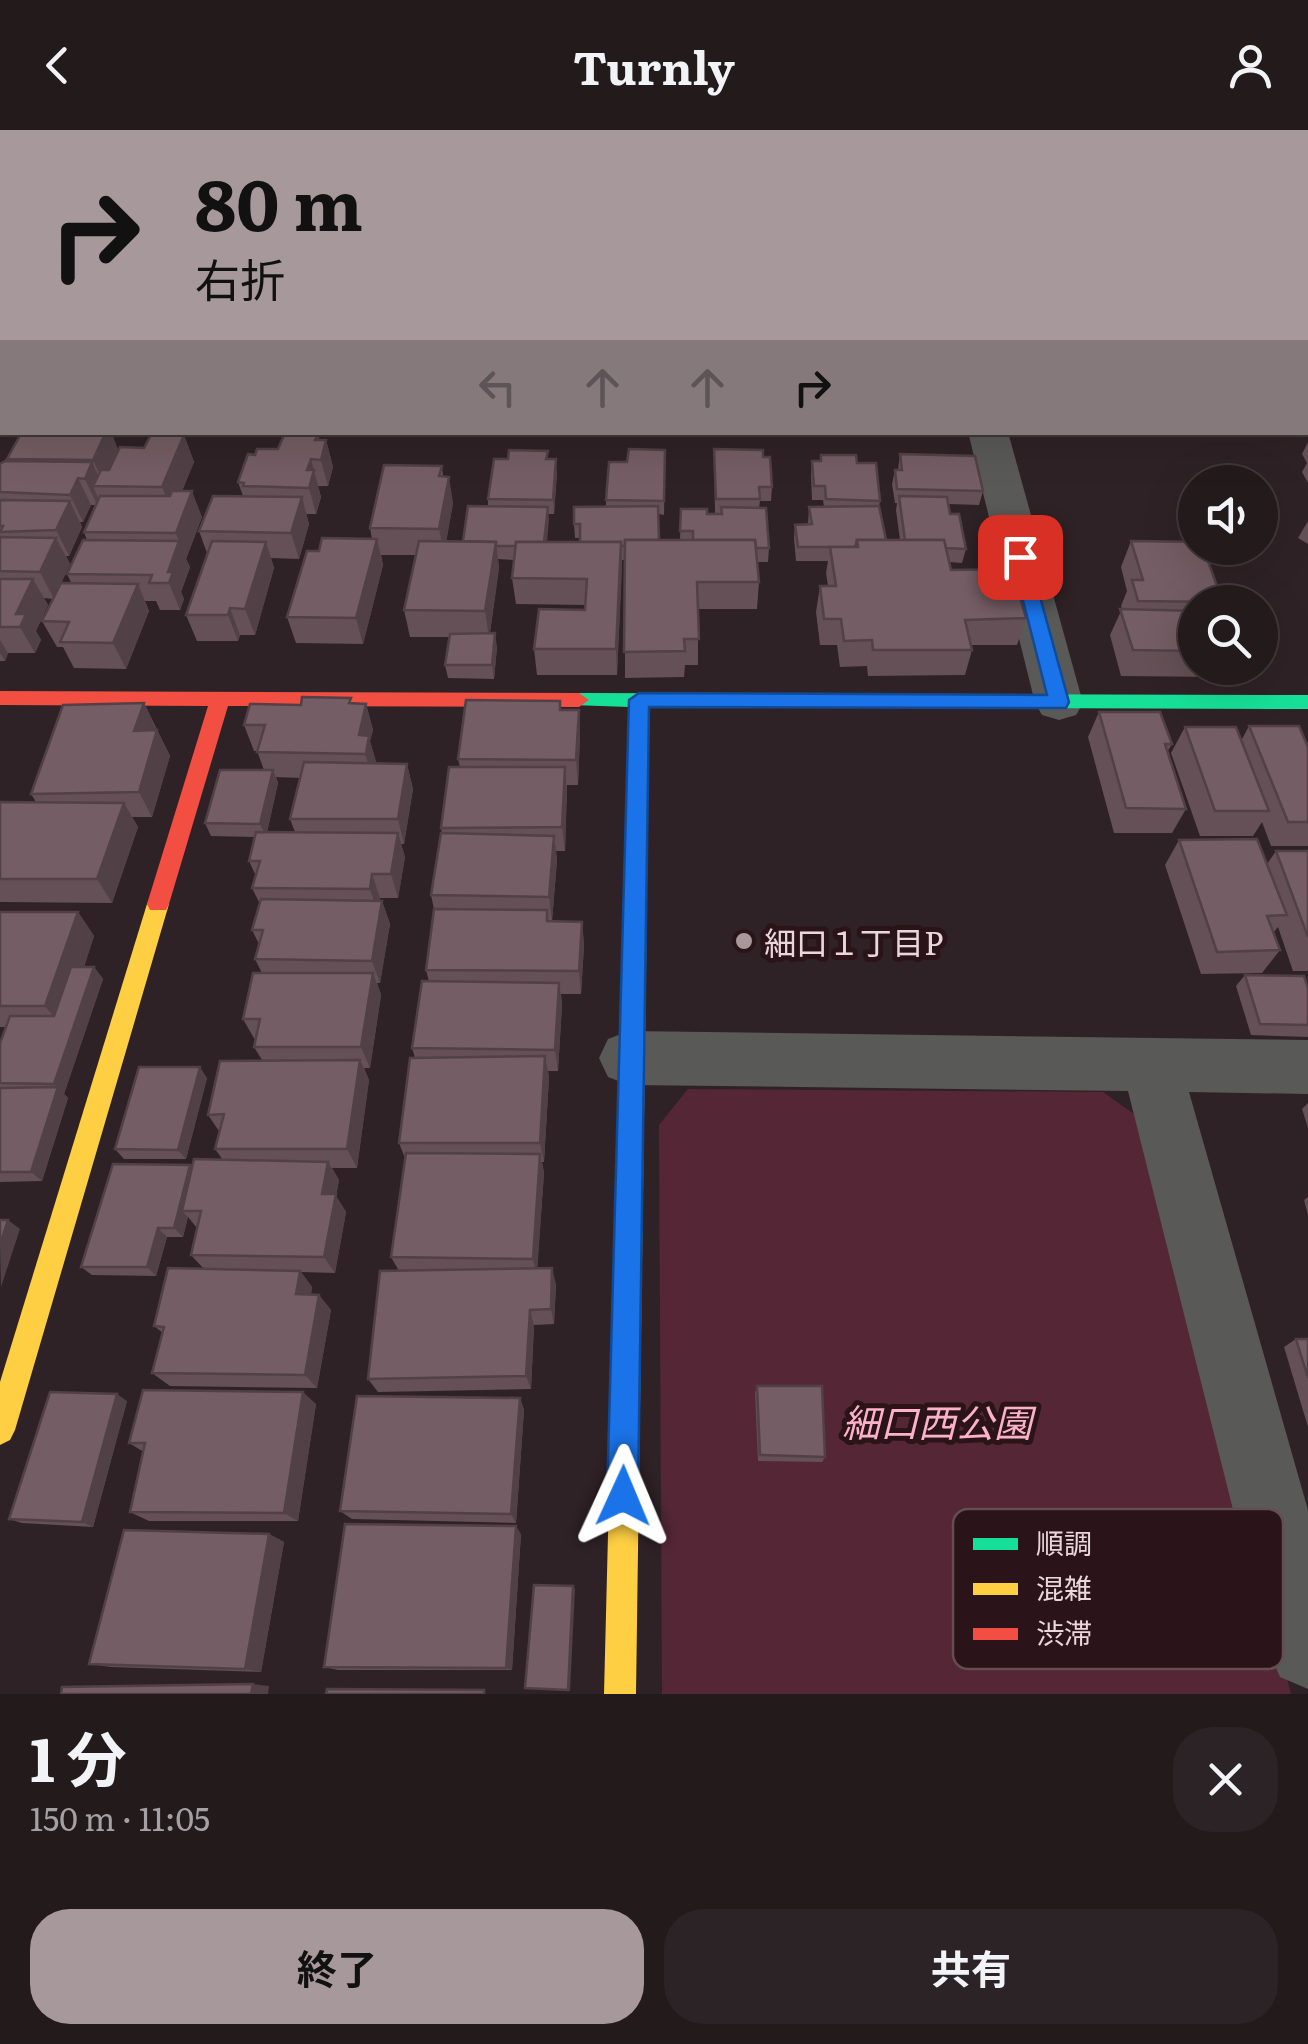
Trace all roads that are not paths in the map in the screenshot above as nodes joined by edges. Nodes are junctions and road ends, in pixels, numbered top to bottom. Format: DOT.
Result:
graph roads {
  1 [pos="989,435"];
  2 [pos="0,698"];
  3 [pos="220,698"];
  4 [pos="639,700"];
  5 [pos="1059,702"];
  6 [pos="1308,702"];
  7 [pos="629,1058"];
  8 [pos="1152,1066"];
  9 [pos="1308,1066"];
  10 [pos="0,1430"];
  11 [pos="1271,1509"];
  12 [pos="1283,1555"];
  13 [pos="1308,1648"];
  14 [pos="620,1694"];
  1 -- 5 [label="street"];
  2 -- 3 [label="street"];
  3 -- 4 [label="street"];
  3 -- 10 [label="street"];
  4 -- 5 [label="street"];
  4 -- 7 [label="street"];
  5 -- 6 [label="street"];
  7 -- 8 [label="street"];
  7 -- 14 [label="street"];
  8 -- 9 [label="street"];
  8 -- 11 [label="street"];
  12 -- 13 [label="street"];
}
